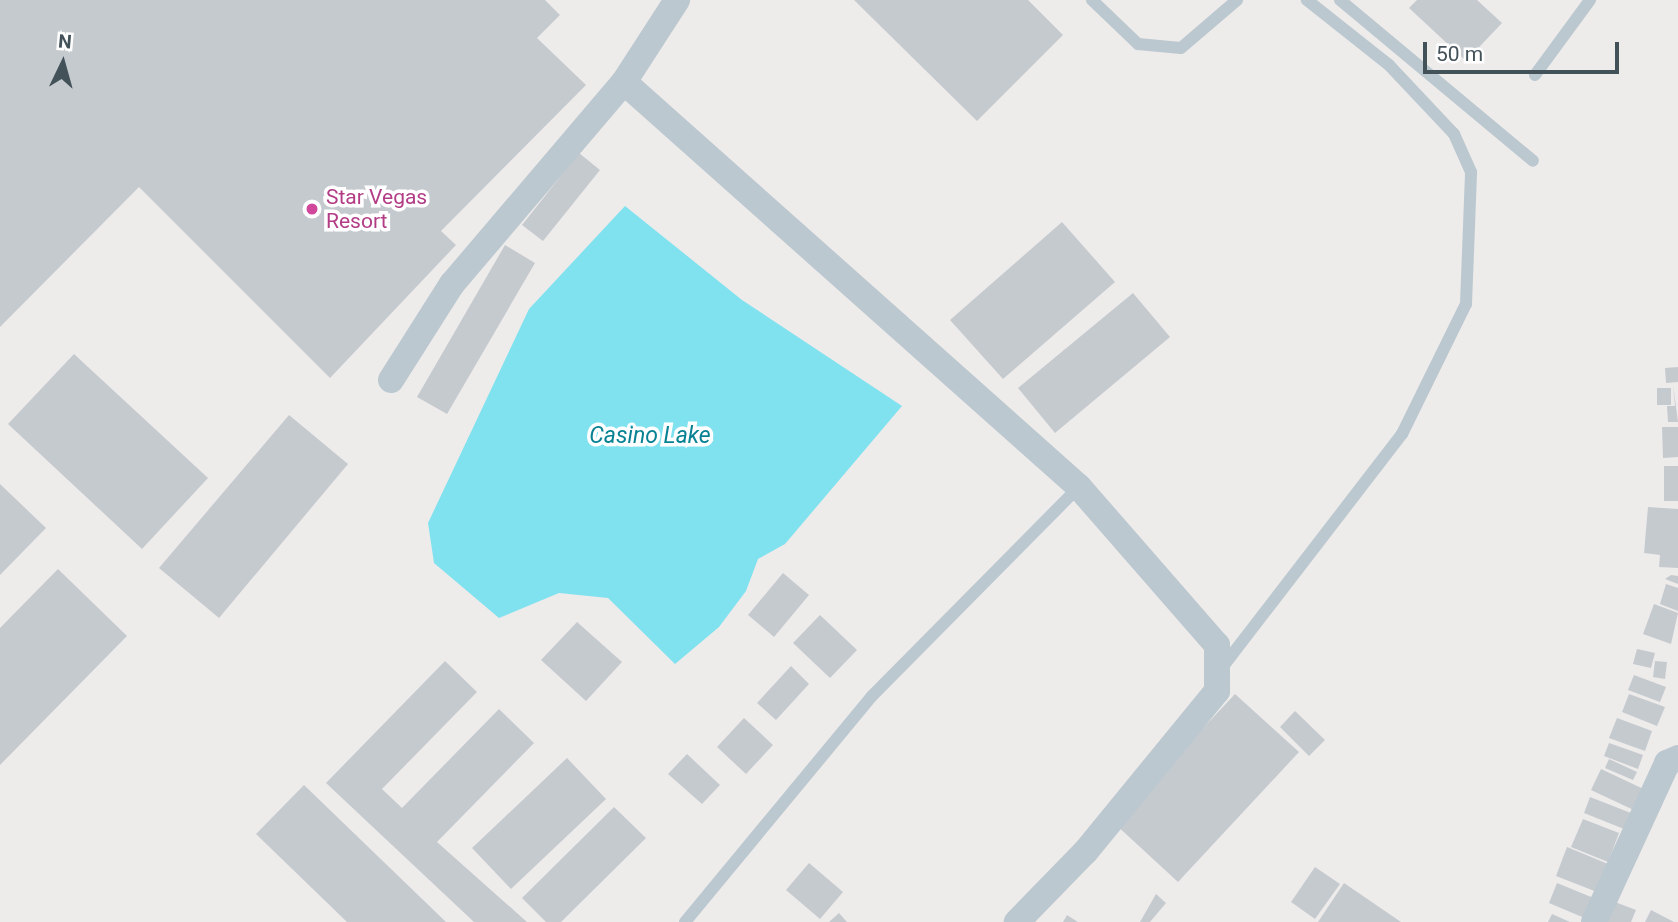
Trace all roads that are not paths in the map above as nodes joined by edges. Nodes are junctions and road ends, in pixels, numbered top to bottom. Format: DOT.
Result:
graph roads {
  1 [pos="677,0"];
  2 [pos="1092,0"];
  3 [pos="1237,0"];
  4 [pos="1307,0"];
  5 [pos="1340,0"];
  6 [pos="1590,0"];
  7 [pos="1535,75"];
  8 [pos="624,82"];
  9 [pos="1533,160"];
  10 [pos="391,380"];
  11 [pos="1079,487"];
  12 [pos="1221,669"];
  13 [pos="1678,758"];
  14 [pos="685,922"];
  15 [pos="1017,922"];
  16 [pos="1594,922"];
  1 -- 8 [label="street"];
  2 -- 3 [label="lane"];
  4 -- 12 [label="lane"];
  5 -- 9 [label="lane"];
  6 -- 7 [label="lane"];
  8 -- 10 [label="street"];
  8 -- 11 [label="street"];
  11 -- 12 [label="street"];
  11 -- 14 [label="lane"];
  12 -- 15 [label="street"];
  13 -- 16 [label="street"];
}
